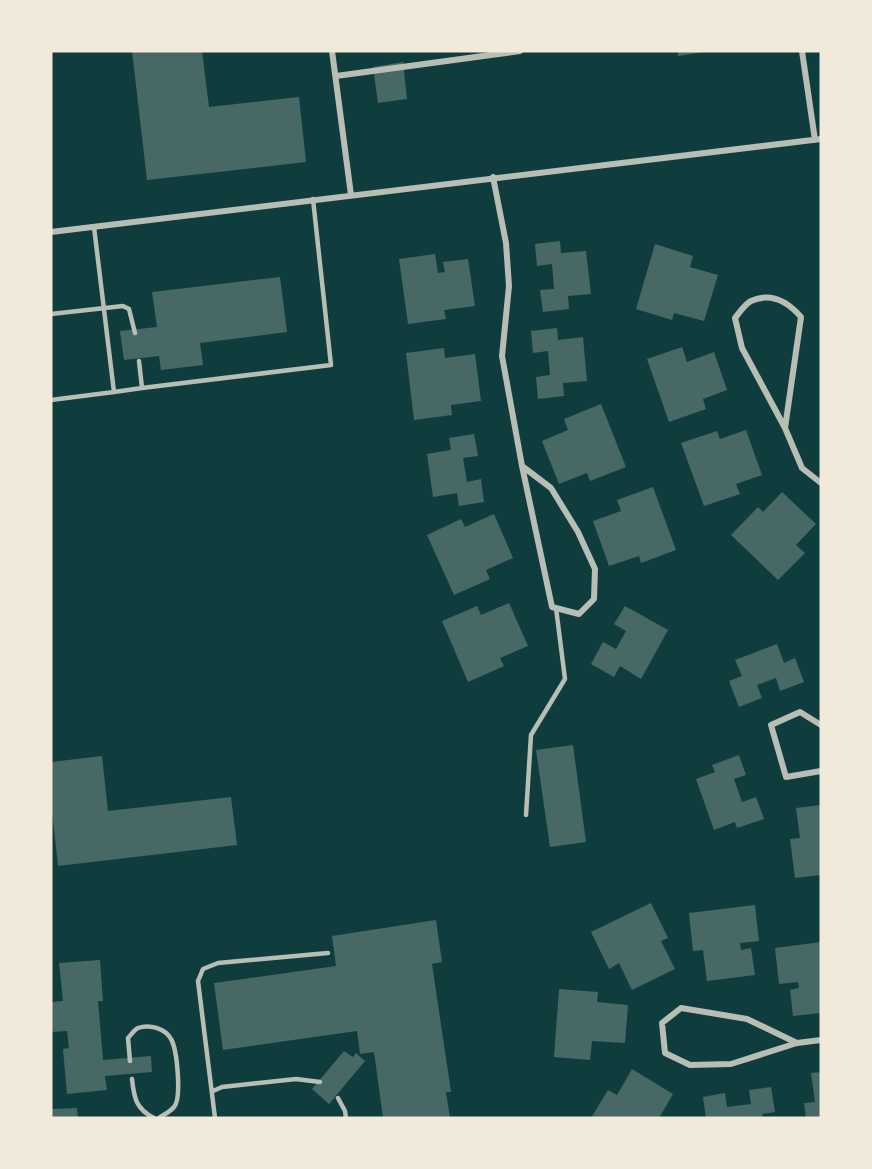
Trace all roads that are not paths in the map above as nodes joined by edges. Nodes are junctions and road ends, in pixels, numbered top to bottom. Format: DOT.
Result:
graph roads {
  1 [pos="332,51"];
  2 [pos="520,51"];
  3 [pos="802,51"];
  4 [pos="336,76"];
  5 [pos="818,140"];
  6 [pos="493,177"];
  7 [pos="351,195"];
  8 [pos="313,199"];
  9 [pos="94,226"];
  10 [pos="51,232"];
  11 [pos="104,307"];
  12 [pos="51,314"];
  13 [pos="135,333"];
  14 [pos="139,361"];
  15 [pos="142,388"];
  16 [pos="114,392"];
  17 [pos="51,400"];
  18 [pos="785,428"];
  19 [pos="522,466"];
  20 [pos="821,483"];
  21 [pos="556,608"];
  22 [pos="821,725"];
  23 [pos="821,771"];
  24 [pos="526,815"];
  25 [pos="328,953"];
  26 [pos="821,1040"];
  27 [pos="797,1043"];
  28 [pos="130,1061"];
  29 [pos="132,1079"];
  30 [pos="320,1082"];
  31 [pos="213,1091"];
  32 [pos="338,1098"];
  33 [pos="157,1118"];
  34 [pos="215,1118"];
  35 [pos="346,1118"];
  1 -- 4 [label="street"];
  2 -- 4 [label="street"];
  3 -- 5 [label="street"];
  4 -- 7 [label="street"];
  5 -- 6 [label="street"];
  6 -- 7 [label="street"];
  6 -- 19 [label="street"];
  7 -- 8 [label="street"];
  8 -- 9 [label="street"];
  8 -- 15 [label="lane"];
  9 -- 10 [label="street"];
  9 -- 11 [label="lane"];
  11 -- 12 [label="lane"];
  11 -- 13 [label="lane"];
  11 -- 16 [label="lane"];
  14 -- 15 [label="lane"];
  15 -- 16 [label="lane"];
  16 -- 17 [label="lane"];
  18 -- 18 [label="street"];
  18 -- 20 [label="street"];
  19 -- 21 [label="street"];
  19 -- 21 [label="street"];
  21 -- 24 [label="lane"];
  22 -- 23 [label="street"];
  25 -- 31 [label="lane"];
  26 -- 27 [label="street"];
  27 -- 27 [label="street"];
  28 -- 33 [label="lane"];
  29 -- 33 [label="lane"];
  30 -- 31 [label="lane"];
  31 -- 34 [label="lane"];
  32 -- 35 [label="lane"];
}
